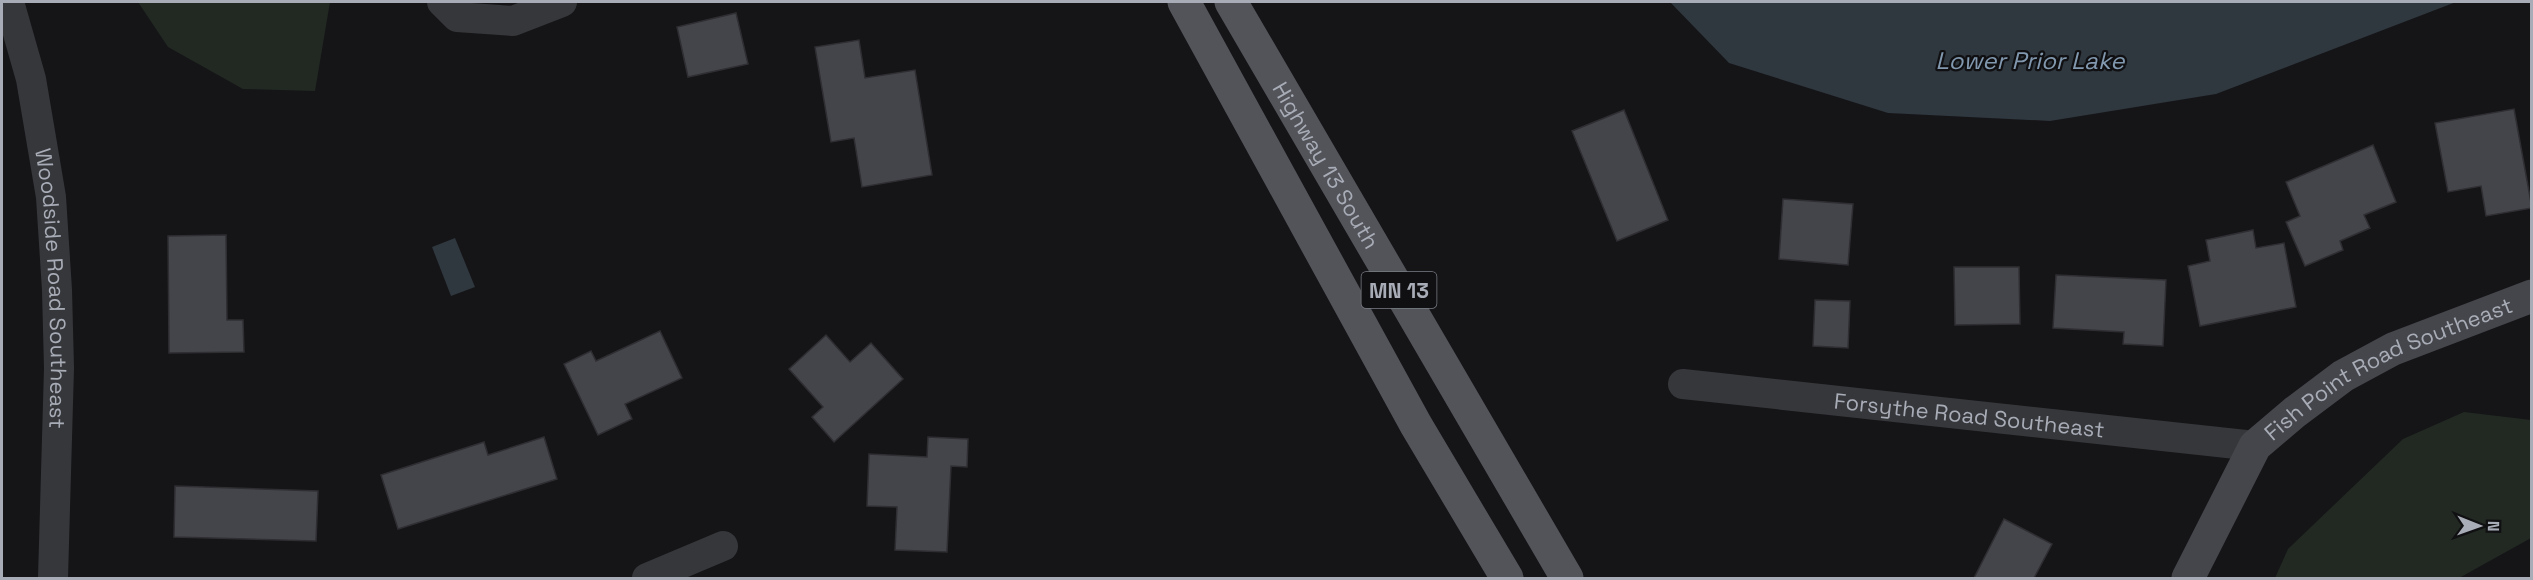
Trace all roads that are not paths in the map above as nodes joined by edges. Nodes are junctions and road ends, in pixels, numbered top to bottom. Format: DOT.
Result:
graph roads {
  1 [pos="9,2"];
  2 [pos="442,2"];
  3 [pos="562,2"];
  4 [pos="1184,2"];
  5 [pos="1231,2"];
  6 [pos="2532,296"];
  7 [pos="1683,384"];
  8 [pos="2255,446"];
  9 [pos="723,546"];
  10 [pos="52,579"];
  11 [pos="647,579"];
  12 [pos="1507,579"];
  13 [pos="1567,579"];
  14 [pos="2188,579"];
  1 -- 10 [label="street, Woodside Road Southeast"];
  2 -- 3 [label="street"];
  4 -- 12 [label="main road, Highway 13 South / MN 13"];
  5 -- 13 [label="main road, Highway 13 South / MN 13"];
  6 -- 8 [label="street, Fish Point Road Southeast"];
  7 -- 8 [label="street, Forsythe Road Southeast"];
  8 -- 14 [label="street, Fish Point Road Southeast"];
  9 -- 11 [label="street"];
}
